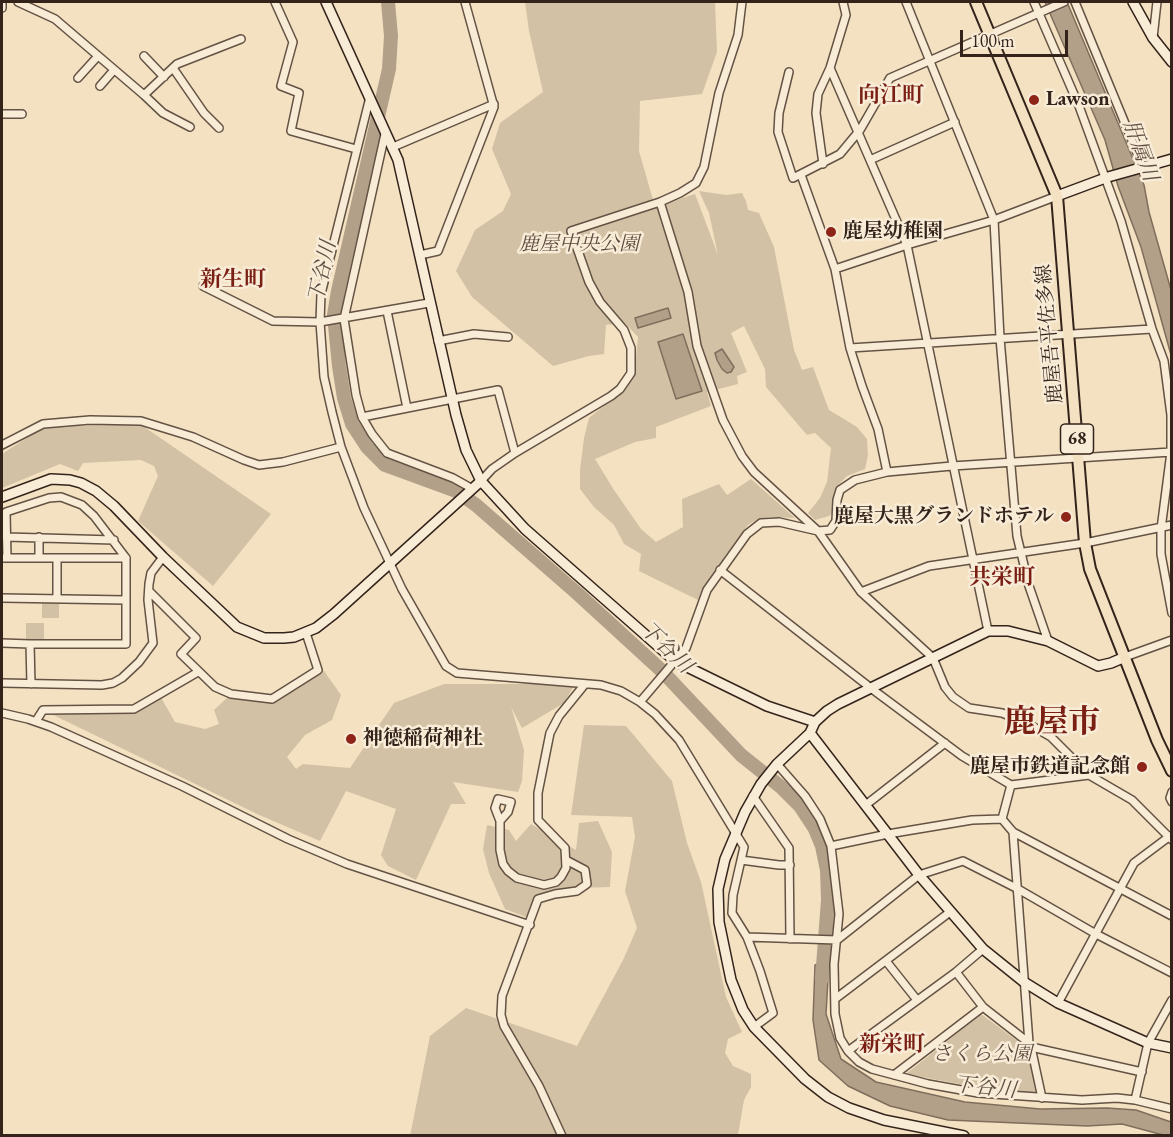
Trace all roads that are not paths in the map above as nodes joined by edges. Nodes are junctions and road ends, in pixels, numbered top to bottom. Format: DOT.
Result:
graph roads {
  1 [pos="2,2"];
  2 [pos="18,2"];
  3 [pos="275,2"];
  4 [pos="326,2"];
  5 [pos="465,2"];
  6 [pos="742,2"];
  7 [pos="843,2"];
  8 [pos="906,2"];
  9 [pos="976,2"];
  10 [pos="1034,2"];
  11 [pos="1064,2"];
  12 [pos="1075,2"];
  13 [pos="1133,2"];
  14 [pos="1157,2"];
  15 [pos="2,8"];
  16 [pos="1040,12"];
  17 [pos="989,34"];
  18 [pos="1153,38"];
  19 [pos="241,39"];
  20 [pos="98,56"];
  21 [pos="144,56"];
  22 [pos="931,60"];
  23 [pos="1172,62"];
  24 [pos="173,68"];
  25 [pos="830,68"];
  26 [pos="114,70"];
  27 [pos="789,72"];
  28 [pos="164,77"];
  29 [pos="78,78"];
  30 [pos="99,86"];
  31 [pos="144,95"];
  32 [pos="371,100"];
  33 [pos="494,104"];
  34 [pos="22,114"];
  35 [pos="2,116"];
  36 [pos="955,122"];
  37 [pos="190,127"];
  38 [pos="219,128"];
  39 [pos="385,128"];
  40 [pos="858,133"];
  41 [pos="393,147"];
  42 [pos="356,149"];
  43 [pos="1172,159"];
  44 [pos="870,160"];
  45 [pos="823,164"];
  46 [pos="1140,168"];
  47 [pos="801,175"];
  48 [pos="1106,178"];
  49 [pos="1057,196"];
  50 [pos="660,202"];
  51 [pos="994,220"];
  52 [pos="907,245"];
  53 [pos="420,255"];
  54 [pos="835,269"];
  55 [pos="203,286"];
  56 [pos="429,303"];
  57 [pos="387,311"];
  58 [pos="344,319"];
  59 [pos="320,322"];
  60 [pos="1152,328"];
  61 [pos="1068,335"];
  62 [pos="508,337"];
  63 [pos="1000,338"];
  64 [pos="438,341"];
  65 [pos="926,343"];
  66 [pos="850,348"];
  67 [pos="452,399"];
  68 [pos="407,408"];
  69 [pos="362,417"];
  70 [pos="2,445"];
  71 [pos="341,447"];
  72 [pos="1171,452"];
  73 [pos="515,453"];
  74 [pos="1078,458"];
  75 [pos="1011,462"];
  76 [pos="952,466"];
  77 [pos="886,472"];
  78 [pos="481,481"];
  79 [pos="470,489"];
  80 [pos="2,497"];
  81 [pos="1166,527"];
  82 [pos="818,531"];
  83 [pos="6,537"];
  84 [pos="39,537"];
  85 [pos="114,540"];
  86 [pos="1085,543"];
  87 [pos="1020,553"];
  88 [pos="39,557"];
  89 [pos="163,557"];
  90 [pos="4,558"];
  91 [pos="57,558"];
  92 [pos="126,558"];
  93 [pos="973,561"];
  94 [pos="390,564"];
  95 [pos="720,570"];
  96 [pos="149,591"];
  97 [pos="861,592"];
  98 [pos="2,598"];
  99 [pos="57,598"];
  100 [pos="126,600"];
  101 [pos="1172,613"];
  102 [pos="988,631"];
  103 [pos="306,633"];
  104 [pos="1172,640"];
  105 [pos="1048,641"];
  106 [pos="2,643"];
  107 [pos="30,644"];
  108 [pos="1125,657"];
  109 [pos="933,658"];
  110 [pos="672,664"];
  111 [pos="198,672"];
  112 [pos="2,683"];
  113 [pos="31,684"];
  114 [pos="585,684"];
  115 [pos="872,689"];
  116 [pos="640,702"];
  117 [pos="2,713"];
  118 [pos="36,721"];
  119 [pos="815,722"];
  120 [pos="810,733"];
  121 [pos="945,743"];
  122 [pos="775,767"];
  123 [pos="1172,771"];
  124 [pos="1089,775"];
  125 [pos="1011,785"];
  126 [pos="1172,792"];
  127 [pos="753,796"];
  128 [pos="1172,802"];
  129 [pos="867,804"];
  130 [pos="1002,819"];
  131 [pos="500,821"];
  132 [pos="736,832"];
  133 [pos="1013,832"];
  134 [pos="888,834"];
  135 [pos="1171,837"];
  136 [pos="831,846"];
  137 [pos="566,860"];
  138 [pos="741,860"];
  139 [pos="790,865"];
  140 [pos="919,875"];
  141 [pos="1119,887"];
  142 [pos="1018,889"];
  143 [pos="950,912"];
  144 [pos="1172,916"];
  145 [pos="530,925"];
  146 [pos="1096,934"];
  147 [pos="747,937"];
  148 [pos="790,939"];
  149 [pos="837,940"];
  150 [pos="983,949"];
  151 [pos="886,961"];
  152 [pos="956,972"];
  153 [pos="1172,973"];
  154 [pos="1024,982"];
  155 [pos="835,999"];
  156 [pos="916,1000"];
  157 [pos="1172,1000"];
  158 [pos="1058,1003"];
  159 [pos="983,1007"];
  160 [pos="754,1027"];
  161 [pos="1148,1043"];
  162 [pos="1030,1045"];
  163 [pos="1172,1048"];
  164 [pos="848,1051"];
  165 [pos="1142,1072"];
  166 [pos="894,1075"];
  167 [pos="1042,1098"];
  168 [pos="1135,1100"];
  169 [pos="1172,1108"];
  170 [pos="562,1136"];
  171 [pos="964,1136"];
  1 -- 15 [label="street"];
  2 -- 20 [label="street"];
  3 -- 42 [label="street"];
  4 -- 32 [label="street"];
  5 -- 33 [label="street"];
  6 -- 50 [label="street"];
  7 -- 25 [label="street"];
  8 -- 22 [label="street"];
  9 -- 17 [label="main road, 鹿屋吾平佐多線 / 68"];
  10 -- 16 [label="street"];
  11 -- 16 [label="street"];
  12 -- 46 [label="street"];
  13 -- 18 [label="street"];
  14 -- 18 [label="street"];
  16 -- 17 [label="street"];
  16 -- 48 [label="street"];
  17 -- 22 [label="street"];
  17 -- 49 [label="main road, 鹿屋吾平佐多線 / 68"];
  18 -- 23 [label="street"];
  19 -- 24 [label="street"];
  20 -- 26 [label="street"];
  20 -- 29 [label="street"];
  21 -- 28 [label="street"];
  22 -- 36 [label="street"];
  22 -- 40 [label="street"];
  24 -- 28 [label="street"];
  24 -- 38 [label="street"];
  25 -- 40 [label="street"];
  25 -- 45 [label="street"];
  26 -- 30 [label="street"];
  26 -- 31 [label="street"];
  27 -- 47 [label="street"];
  28 -- 31 [label="street"];
  31 -- 37 [label="street"];
  32 -- 39 [label="street"];
  32 -- 42 [label="street"];
  33 -- 41 [label="street"];
  33 -- 53 [label="street"];
  34 -- 35 [label="street"];
  36 -- 44 [label="street"];
  36 -- 51 [label="street"];
  39 -- 41 [label="street"];
  39 -- 58 [label="street"];
  40 -- 44 [label="street"];
  40 -- 45 [label="street"];
  41 -- 53 [label="street"];
  42 -- 59 [label="street"];
  43 -- 46 [label="street"];
  44 -- 52 [label="street"];
  45 -- 47 [label="street"];
  46 -- 48 [label="street"];
  47 -- 54 [label="street"];
  48 -- 49 [label="street"];
  48 -- 60 [label="street"];
  49 -- 51 [label="street"];
  49 -- 61 [label="main road, 鹿屋吾平佐多線 / 68"];
  50 -- 73 [label="street"];
  50 -- 82 [label="street"];
  51 -- 52 [label="street"];
  51 -- 63 [label="street"];
  52 -- 54 [label="street"];
  52 -- 65 [label="street"];
  53 -- 56 [label="street"];
  54 -- 66 [label="street"];
  55 -- 59 [label="street"];
  56 -- 57 [label="street"];
  56 -- 64 [label="street"];
  57 -- 58 [label="street"];
  57 -- 68 [label="street"];
  58 -- 59 [label="street"];
  58 -- 69 [label="street"];
  59 -- 71 [label="street"];
  60 -- 61 [label="street"];
  60 -- 72 [label="street"];
  61 -- 63 [label="street"];
  61 -- 74 [label="main road, 鹿屋吾平佐多線 / 68"];
  62 -- 64 [label="street"];
  63 -- 65 [label="street"];
  63 -- 75 [label="street"];
  64 -- 67 [label="street"];
  65 -- 66 [label="street"];
  65 -- 76 [label="street"];
  66 -- 77 [label="street"];
  67 -- 68 [label="street"];
  67 -- 73 [label="street"];
  67 -- 78 [label="street"];
  68 -- 69 [label="street"];
  69 -- 79 [label="street"];
  70 -- 71 [label="street"];
  71 -- 94 [label="street"];
  72 -- 74 [label="street"];
  72 -- 81 [label="street"];
  73 -- 78 [label="street"];
  74 -- 75 [label="street"];
  74 -- 86 [label="main road, 鹿屋吾平佐多線 / 68"];
  75 -- 76 [label="street"];
  75 -- 87 [label="street"];
  76 -- 77 [label="street"];
  76 -- 93 [label="street"];
  77 -- 82 [label="street"];
  78 -- 79 [label="street"];
  78 -- 110 [label="street"];
  79 -- 94 [label="street"];
  80 -- 89 [label="street"];
  81 -- 86 [label="street"];
  81 -- 101 [label="street"];
  82 -- 95 [label="street"];
  82 -- 97 [label="street"];
  83 -- 84 [label="street"];
  83 -- 85 [label="street"];
  83 -- 90 [label="street"];
  84 -- 85 [label="street"];
  84 -- 88 [label="street"];
  85 -- 92 [label="street"];
  86 -- 87 [label="street"];
  86 -- 108 [label="main road, 鹿屋吾平佐多線 / 68"];
  87 -- 93 [label="street"];
  87 -- 105 [label="street"];
  88 -- 90 [label="street"];
  88 -- 91 [label="street"];
  89 -- 96 [label="street"];
  89 -- 103 [label="street"];
  91 -- 92 [label="street"];
  91 -- 99 [label="street"];
  92 -- 100 [label="street"];
  93 -- 97 [label="street"];
  93 -- 102 [label="street"];
  94 -- 103 [label="street"];
  94 -- 114 [label="street"];
  95 -- 110 [label="street"];
  95 -- 115 [label="street"];
  96 -- 111 [label="street"];
  96 -- 113 [label="street"];
  97 -- 109 [label="street"];
  98 -- 99 [label="street"];
  99 -- 100 [label="street"];
  100 -- 107 [label="street"];
  102 -- 105 [label="street"];
  102 -- 109 [label="street"];
  103 -- 111 [label="street"];
  104 -- 108 [label="street"];
  105 -- 108 [label="street"];
  106 -- 107 [label="street"];
  107 -- 113 [label="street"];
  108 -- 123 [label="main road, 鹿屋吾平佐多線 / 68"];
  109 -- 115 [label="street"];
  109 -- 124 [label="street"];
  110 -- 116 [label="street"];
  110 -- 119 [label="street"];
  111 -- 118 [label="street"];
  112 -- 113 [label="street"];
  114 -- 116 [label="street"];
  114 -- 137 [label="street"];
  115 -- 119 [label="street"];
  115 -- 121 [label="street"];
  116 -- 132 [label="street"];
  117 -- 118 [label="street"];
  118 -- 145 [label="street"];
  119 -- 120 [label="street"];
  120 -- 122 [label="street"];
  120 -- 129 [label="street"];
  121 -- 125 [label="street"];
  121 -- 129 [label="street"];
  122 -- 127 [label="street"];
  122 -- 136 [label="street"];
  124 -- 125 [label="street"];
  124 -- 135 [label="street"];
  125 -- 130 [label="street"];
  126 -- 128 [label="street"];
  127 -- 132 [label="street"];
  127 -- 139 [label="street"];
  129 -- 134 [label="street"];
  130 -- 133 [label="street"];
  130 -- 134 [label="street"];
  131 -- 137 [label="street"];
  132 -- 138 [label="street"];
  132 -- 160 [label="street"];
  133 -- 141 [label="street"];
  133 -- 142 [label="street"];
  134 -- 136 [label="street"];
  134 -- 140 [label="street"];
  135 -- 141 [label="street"];
  136 -- 149 [label="street"];
  137 -- 145 [label="street"];
  138 -- 139 [label="street"];
  138 -- 147 [label="street"];
  139 -- 148 [label="street"];
  140 -- 142 [label="street"];
  140 -- 143 [label="street"];
  140 -- 149 [label="street"];
  141 -- 144 [label="street"];
  141 -- 146 [label="street"];
  142 -- 146 [label="street"];
  142 -- 154 [label="street"];
  143 -- 150 [label="street"];
  143 -- 151 [label="street"];
  145 -- 170 [label="street"];
  146 -- 153 [label="street"];
  146 -- 158 [label="street"];
  147 -- 148 [label="street"];
  147 -- 160 [label="street"];
  148 -- 149 [label="street"];
  149 -- 155 [label="street"];
  150 -- 152 [label="street"];
  150 -- 154 [label="street"];
  151 -- 155 [label="street"];
  151 -- 156 [label="street"];
  152 -- 156 [label="street"];
  152 -- 159 [label="street"];
  154 -- 158 [label="street"];
  154 -- 162 [label="street"];
  155 -- 164 [label="street"];
  156 -- 164 [label="street"];
  157 -- 161 [label="street"];
  158 -- 161 [label="street"];
  159 -- 162 [label="street"];
  159 -- 166 [label="street"];
  160 -- 171 [label="street"];
  161 -- 163 [label="street"];
  161 -- 165 [label="street"];
  162 -- 165 [label="street"];
  162 -- 167 [label="street"];
  164 -- 166 [label="street"];
  165 -- 168 [label="street"];
  166 -- 167 [label="street"];
  167 -- 168 [label="street"];
  168 -- 169 [label="street"];
}
